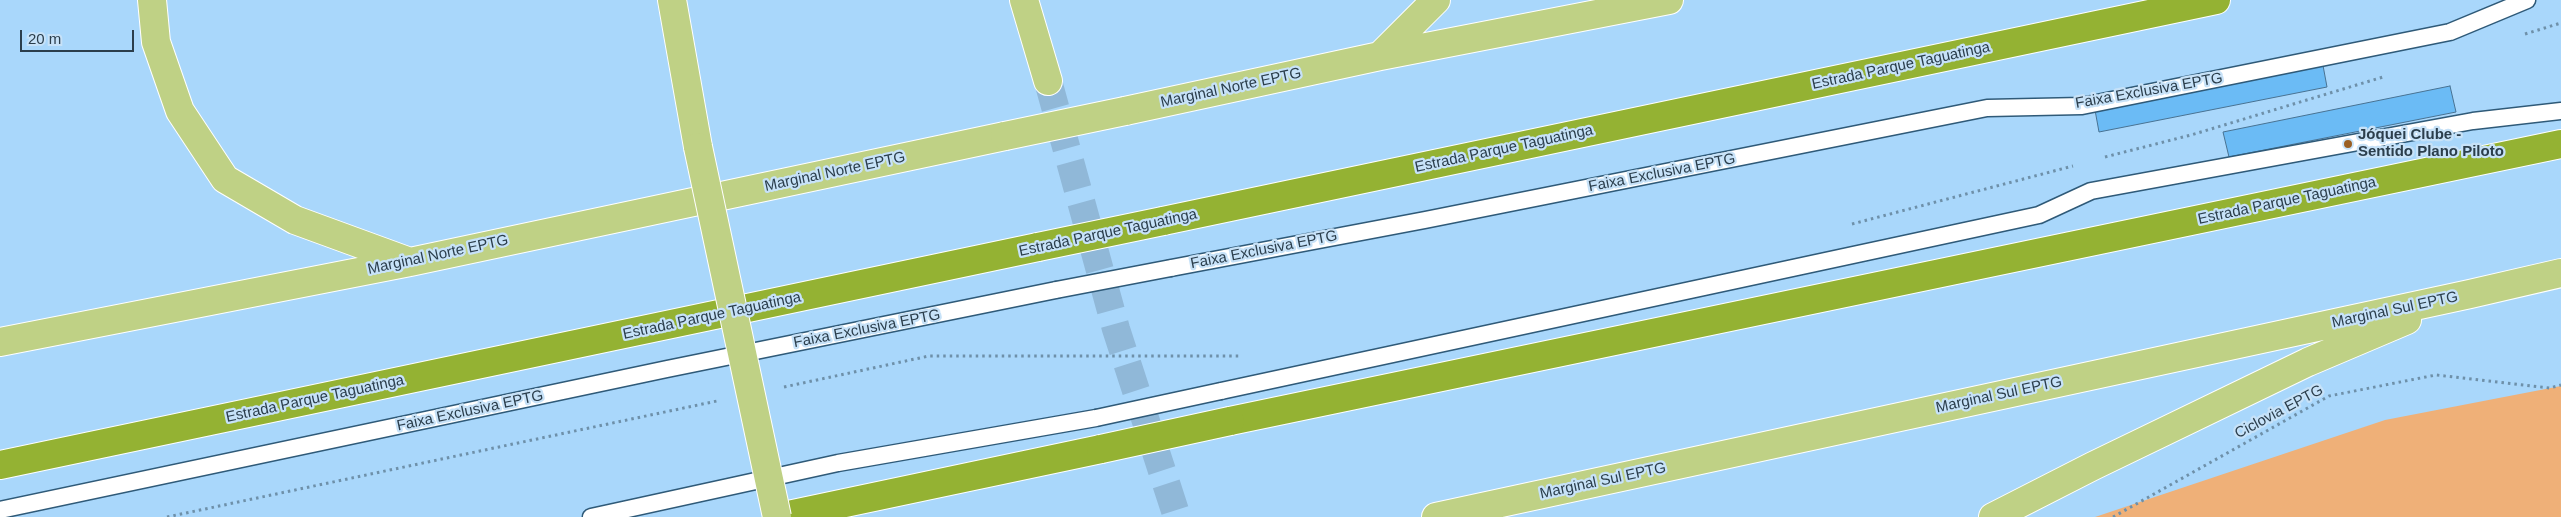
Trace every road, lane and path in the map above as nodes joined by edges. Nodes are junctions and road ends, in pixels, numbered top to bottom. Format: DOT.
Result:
graph roads {
  1 [pos="152,0"];
  2 [pos="672,0"];
  3 [pos="1024,0"];
  4 [pos="1436,0"];
  5 [pos="1669,0"];
  6 [pos="2216,0"];
  7 [pos="2528,0"];
  8 [pos="2561,23"];
  9 [pos="2523,35"];
  10 [pos="1380,56"];
  11 [pos="2390,75"];
  12 [pos="1048,81"];
  13 [pos="2561,111"];
  14 [pos="2561,144"];
  15 [pos="2104,158"];
  16 [pos="2076,165"];
  17 [pos="1846,225"];
  18 [pos="410,262"];
  19 [pos="2561,273"];
  20 [pos="2470,294"];
  21 [pos="0,342"];
  22 [pos="1248,356"];
  23 [pos="2561,385"];
  24 [pos="783,387"];
  25 [pos="724,400"];
  26 [pos="0,465"];
  27 [pos="0,510"];
  28 [pos="167,517"];
  29 [pos="591,517"];
  30 [pos="778,517"];
  31 [pos="1436,517"];
  32 [pos="1993,517"];
  33 [pos="2113,517"];
  1 -- 18 [label="main road"];
  2 -- 30 [label="main road, bridge"];
  3 -- 12 [label="main road"];
  4 -- 10 [label="main road"];
  5 -- 10 [label="main road, Marginal Norte EPTG"];
  6 -- 26 [label="highway, Estrada Parque Taguatinga, bridge"];
  7 -- 27 [label="lane, Faixa Exclusiva EPTG, bridge"];
  8 -- 9 [label="path"];
  10 -- 18 [label="main road, Marginal Norte EPTG, bridge"];
  11 -- 15 [label="path"];
  13 -- 29 [label="lane, bridge"];
  14 -- 30 [label="highway, Estrada Parque Taguatinga, bridge"];
  16 -- 17 [label="path"];
  18 -- 21 [label="main road, Marginal Norte EPTG"];
  19 -- 20 [label="main road, Marginal Sul EPTG"];
  20 -- 31 [label="main road, Marginal Sul EPTG"];
  20 -- 32 [label="main road"];
  22 -- 24 [label="path"];
  23 -- 33 [label="path, Ciclovia EPTG"];
  25 -- 28 [label="path"];
}
